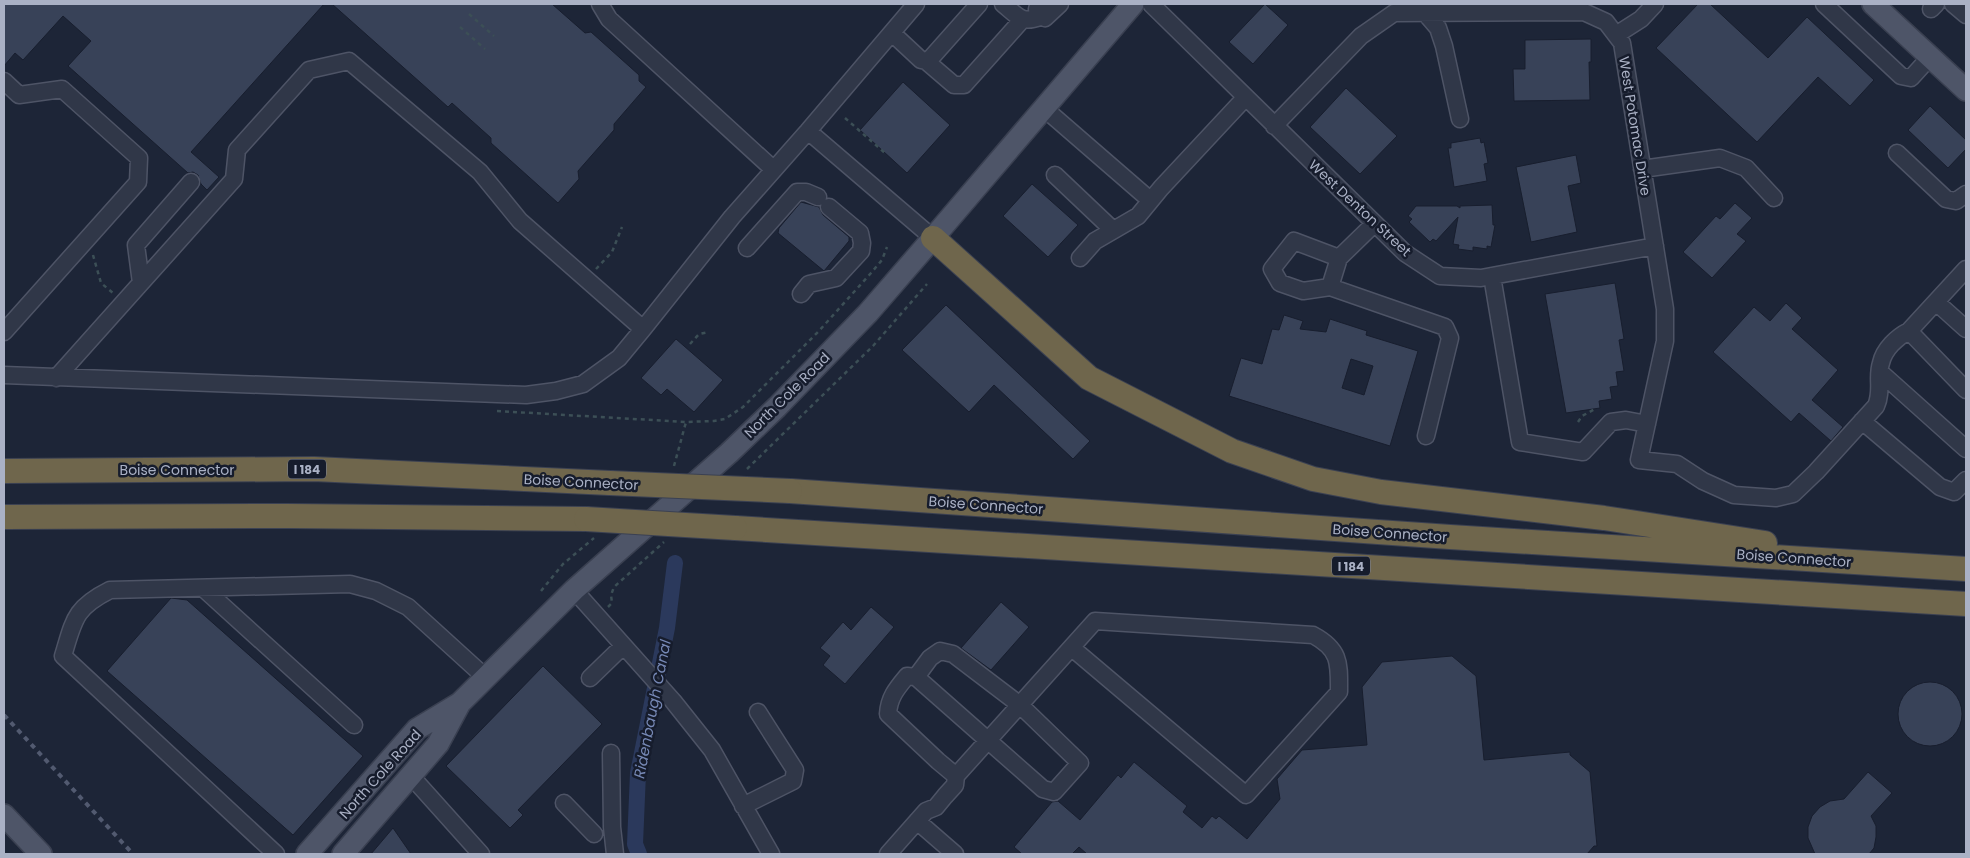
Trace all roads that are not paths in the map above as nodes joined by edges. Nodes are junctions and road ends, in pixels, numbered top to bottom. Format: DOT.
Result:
graph roads {
  1 [pos="600,4"];
  2 [pos="916,4"];
  3 [pos="979,4"];
  4 [pos="1003,4"];
  5 [pos="1060,4"];
  6 [pos="1112,4"];
  7 [pos="1133,4"];
  8 [pos="1146,4"];
  9 [pos="1151,4"];
  10 [pos="1656,4"];
  11 [pos="1824,4"];
  12 [pos="1874,4"];
  13 [pos="1953,4"];
  14 [pos="1393,8"];
  15 [pos="1558,8"];
  16 [pos="1041,10"];
  17 [pos="1426,14"];
  18 [pos="1966,16"];
  19 [pos="1022,20"];
  20 [pos="892,33"];
  21 [pos="1616,35"];
  22 [pos="1930,57"];
  23 [pos="1086,60"];
  24 [pos="926,61"];
  25 [pos="4,80"];
  26 [pos="1966,90"];
  27 [pos="1245,98"];
  28 [pos="1045,109"];
  29 [pos="1460,119"];
  30 [pos="1274,126"];
  31 [pos="808,131"];
  32 [pos="1897,153"];
  33 [pos="774,168"];
  34 [pos="1642,169"];
  35 [pos="1055,175"];
  36 [pos="191,182"];
  37 [pos="1966,194"];
  38 [pos="1774,198"];
  39 [pos="1150,200"];
  40 [pos="1374,224"];
  41 [pos="1113,230"];
  42 [pos="933,238"];
  43 [pos="1654,246"];
  44 [pos="747,248"];
  45 [pos="1080,258"];
  46 [pos="1339,258"];
  47 [pos="1966,269"];
  48 [pos="1492,276"];
  49 [pos="141,283"];
  50 [pos="1330,287"];
  51 [pos="800,294"];
  52 [pos="1936,302"];
  53 [pos="643,329"];
  54 [pos="1966,329"];
  55 [pos="1909,331"];
  56 [pos="4,332"];
  57 [pos="1880,372"];
  58 [pos="4,375"];
  59 [pos="56,378"];
  60 [pos="1966,390"];
  61 [pos="1862,421"];
  62 [pos="1647,424"];
  63 [pos="1426,436"];
  64 [pos="1966,449"];
  65 [pos="4,471"];
  66 [pos="1966,480"];
  67 [pos="4,517"];
  68 [pos="1910,566"];
  69 [pos="1966,569"];
  70 [pos="203,588"];
  71 [pos="574,590"];
  72 [pos="1966,604"];
  73 [pos="623,646"];
  74 [pos="1072,648"];
  75 [pos="485,677"];
  76 [pos="916,677"];
  77 [pos="590,678"];
  78 [pos="460,703"];
  79 [pos="1020,705"];
  80 [pos="758,712"];
  81 [pos="354,725"];
  82 [pos="988,741"];
  83 [pos="611,753"];
  84 [pos="411,776"];
  85 [pos="956,776"];
  86 [pos="564,802"];
  87 [pos="743,806"];
  88 [pos="4,815"];
  89 [pos="921,816"];
  90 [pos="594,834"];
  91 [pos="41,854"];
  92 [pos="276,854"];
  93 [pos="307,854"];
  94 [pos="343,854"];
  95 [pos="482,854"];
  96 [pos="615,854"];
  97 [pos="771,854"];
  98 [pos="888,854"];
  99 [pos="955,854"];
  1 -- 33 [label="street"];
  2 -- 20 [label="street"];
  3 -- 24 [label="street"];
  4 -- 19 [label="street"];
  5 -- 16 [label="street"];
  6 -- 23 [label="main road"];
  7 -- 23 [label="main road"];
  8 -- 23 [label="main road, North Cole Road"];
  9 -- 27 [label="street, West Denton Street"];
  10 -- 21 [label="street"];
  11 -- 22 [label="street"];
  12 -- 22 [label="main road"];
  13 -- 18 [label="street"];
  14 -- 17 [label="street, West Potomac Drive"];
  14 -- 30 [label="street, West Potomac Drive"];
  15 -- 17 [label="street, West Potomac Drive"];
  15 -- 21 [label="street, West Potomac Drive"];
  16 -- 19 [label="street"];
  17 -- 29 [label="street"];
  19 -- 24 [label="street"];
  20 -- 24 [label="street"];
  20 -- 31 [label="street"];
  21 -- 34 [label="street, West Potomac Drive"];
  22 -- 26 [label="main road"];
  23 -- 28 [label="main road, North Cole Road"];
  25 -- 56 [label="street"];
  27 -- 30 [label="street, West Denton Street"];
  27 -- 39 [label="street"];
  28 -- 39 [label="street"];
  28 -- 42 [label="main road, North Cole Road"];
  30 -- 40 [label="street, West Denton Street"];
  31 -- 33 [label="street"];
  31 -- 42 [label="street"];
  32 -- 37 [label="street"];
  33 -- 53 [label="street"];
  34 -- 38 [label="street"];
  34 -- 43 [label="street, West Potomac Drive"];
  35 -- 41 [label="street"];
  36 -- 49 [label="street"];
  39 -- 41 [label="street"];
  40 -- 46 [label="street"];
  40 -- 48 [label="street, West Denton Street"];
  41 -- 45 [label="street"];
  42 -- 68 [label="highway"];
  42 -- 71 [label="main road, North Cole Road"];
  43 -- 48 [label="street, West Denton Street"];
  43 -- 62 [label="street, West Potomac Drive"];
  44 -- 51 [label="street"];
  46 -- 50 [label="street"];
  46 -- 50 [label="street"];
  47 -- 52 [label="street"];
  48 -- 62 [label="street"];
  49 -- 53 [label="street"];
  49 -- 59 [label="street"];
  50 -- 63 [label="street"];
  52 -- 54 [label="street"];
  52 -- 55 [label="street"];
  53 -- 59 [label="street"];
  55 -- 57 [label="street"];
  55 -- 60 [label="street"];
  57 -- 61 [label="street"];
  57 -- 64 [label="street"];
  58 -- 59 [label="street"];
  61 -- 62 [label="street, West Potomac Drive"];
  61 -- 66 [label="street"];
  65 -- 68 [label="highway, Boise Connector / I 184, bridge"];
  67 -- 72 [label="highway, I 184, bridge"];
  68 -- 69 [label="highway, Boise Connector / I 184"];
  70 -- 75 [label="street"];
  70 -- 81 [label="street"];
  70 -- 92 [label="street"];
  71 -- 73 [label="street"];
  71 -- 75 [label="main road, North Cole Road"];
  73 -- 77 [label="street"];
  73 -- 87 [label="street"];
  74 -- 74 [label="street"];
  74 -- 79 [label="street"];
  75 -- 78 [label="main road, North Cole Road"];
  76 -- 79 [label="street"];
  76 -- 82 [label="street"];
  76 -- 85 [label="street"];
  78 -- 84 [label="main road, North Cole Road"];
  78 -- 93 [label="main road, North Cole Road"];
  79 -- 82 [label="street"];
  79 -- 82 [label="street"];
  80 -- 87 [label="street"];
  82 -- 85 [label="street"];
  83 -- 96 [label="street"];
  84 -- 94 [label="main road, North Cole Road"];
  84 -- 95 [label="street"];
  85 -- 89 [label="street"];
  86 -- 90 [label="street"];
  87 -- 97 [label="street"];
  88 -- 91 [label="main road"];
  89 -- 98 [label="street"];
  89 -- 99 [label="street"];
}
